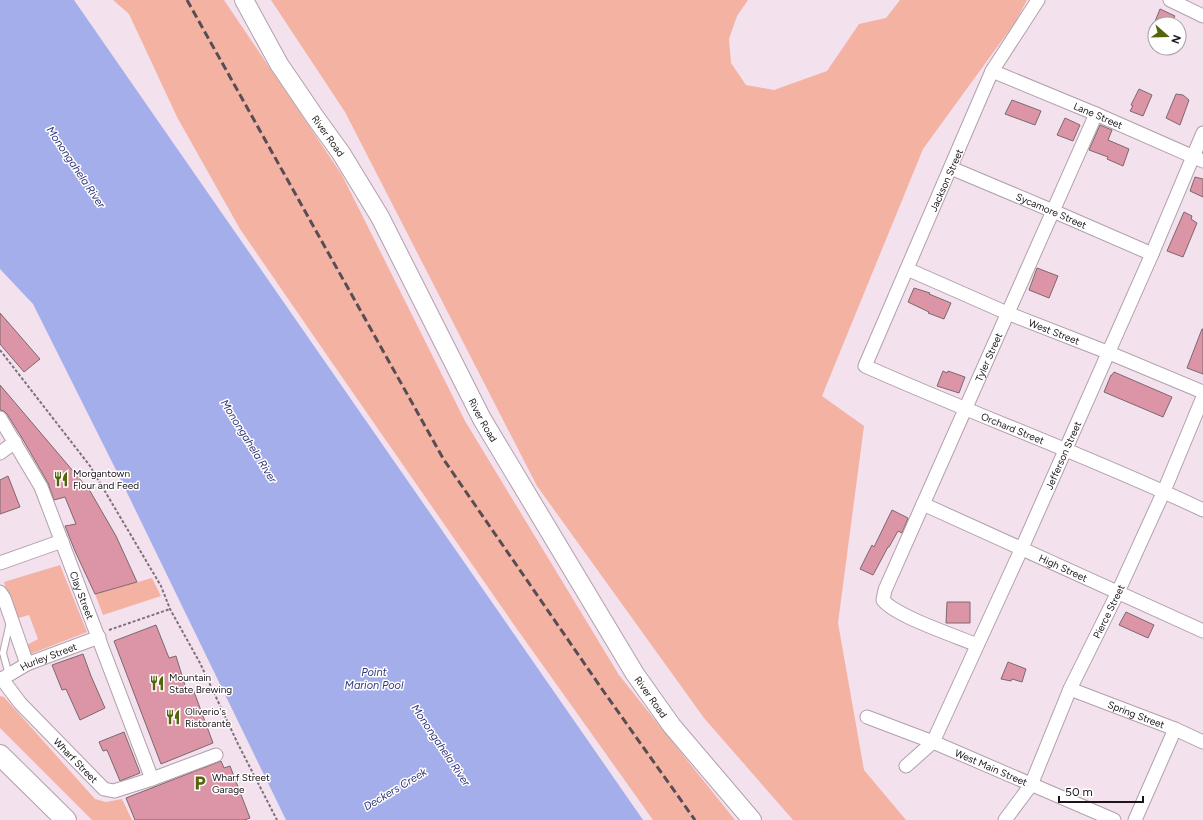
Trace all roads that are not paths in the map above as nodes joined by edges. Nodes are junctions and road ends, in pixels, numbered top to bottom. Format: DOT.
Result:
graph roads {
  1 [pos="244,0"];
  2 [pos="1038,0"];
  3 [pos="1170,0"];
  4 [pos="1203,16"];
  5 [pos="992,71"];
  6 [pos="1096,114"];
  7 [pos="1203,133"];
  8 [pos="1198,159"];
  9 [pos="951,168"];
  10 [pos="1053,211"];
  11 [pos="1152,254"];
  12 [pos="907,269"];
  13 [pos="1007,313"];
  14 [pos="1107,352"];
  15 [pos="866,366"];
  16 [pos="1203,392"];
  17 [pos="1203,397"];
  18 [pos="965,409"];
  19 [pos="0,418"];
  20 [pos="15,442"];
  21 [pos="1065,449"];
  22 [pos="0,453"];
  23 [pos="1164,491"];
  24 [pos="923,504"];
  25 [pos="1203,510"];
  26 [pos="62,541"];
  27 [pos="1021,550"];
  28 [pos="0,563"];
  29 [pos="0,592"];
  30 [pos="1118,592"];
  31 [pos="11,617"];
  32 [pos="1203,631"];
  33 [pos="99,637"];
  34 [pos="977,645"];
  35 [pos="1,651"];
  36 [pos="28,664"];
  37 [pos="4,678"];
  38 [pos="1070,689"];
  39 [pos="867,718"];
  40 [pos="1175,729"];
  41 [pos="932,742"];
  42 [pos="1203,742"];
  43 [pos="0,755"];
  44 [pos="216,755"];
  45 [pos="906,766"];
  46 [pos="152,778"];
  47 [pos="1031,785"];
  48 [pos="66,820"];
  49 [pos="752,820"];
  50 [pos="1005,820"];
  51 [pos="1114,820"];
  52 [pos="1135,820"];
  1 -- 49 [label="street, River Road"];
  2 -- 5 [label="street, Jackson Street"];
  3 -- 4 [label="street"];
  5 -- 6 [label="street, Lane Street"];
  5 -- 9 [label="street, Jackson Street"];
  6 -- 8 [label="street, Lane Street"];
  6 -- 10 [label="street, Tyler Street"];
  7 -- 8 [label="street, Jefferson Street"];
  8 -- 11 [label="street, Jefferson Street"];
  9 -- 10 [label="street, Sycamore Street"];
  9 -- 12 [label="street, Jackson Street"];
  10 -- 11 [label="street, Sycamore Street"];
  10 -- 13 [label="street, Tyler Street"];
  11 -- 14 [label="street, Jefferson Street"];
  12 -- 13 [label="street, West Street"];
  12 -- 15 [label="street, Jackson Street"];
  13 -- 14 [label="street, West Street"];
  13 -- 18 [label="street, Tyler Street"];
  14 -- 16 [label="street, West Street"];
  14 -- 21 [label="street, Jefferson Street"];
  15 -- 18 [label="street, Orchard Street"];
  17 -- 23 [label="street, Pierce Street"];
  18 -- 21 [label="street, Orchard Street"];
  18 -- 24 [label="street, Tyler Street"];
  19 -- 20 [label="street, Clay Street"];
  20 -- 22 [label="street"];
  20 -- 26 [label="street, Clay Street"];
  21 -- 23 [label="street, Orchard Street"];
  21 -- 27 [label="street, Jefferson Street"];
  23 -- 25 [label="street, Orchard Street"];
  23 -- 30 [label="street, Pierce Street"];
  24 -- 27 [label="street, High Street"];
  24 -- 34 [label="street, Tyler Street"];
  26 -- 28 [label="street"];
  26 -- 33 [label="street, Clay Street"];
  27 -- 30 [label="street, High Street"];
  27 -- 34 [label="street, Jefferson Street"];
  29 -- 31 [label="street"];
  30 -- 32 [label="street, High Street"];
  30 -- 38 [label="street, Pierce Street"];
  31 -- 35 [label="lane"];
  31 -- 36 [label="street"];
  33 -- 36 [label="street, Hurley Street"];
  33 -- 46 [label="street, Clay Street"];
  34 -- 41 [label="street, Jefferson Street"];
  35 -- 37 [label="lane"];
  36 -- 37 [label="street, Hurley Street"];
  37 -- 46 [label="street, Wharf Street"];
  38 -- 40 [label="street, Spring Street"];
  38 -- 47 [label="street, Pierce Street"];
  39 -- 41 [label="street, West Main Street"];
  40 -- 42 [label="street, Spring Street"];
  40 -- 52 [label="street"];
  41 -- 45 [label="street, Jefferson Street"];
  41 -- 47 [label="street, West Main Street"];
  43 -- 48 [label="main road"];
  44 -- 46 [label="street, Wharf Street"];
  47 -- 50 [label="street, Pierce Street"];
  47 -- 51 [label="street, West Main Street"];
}
